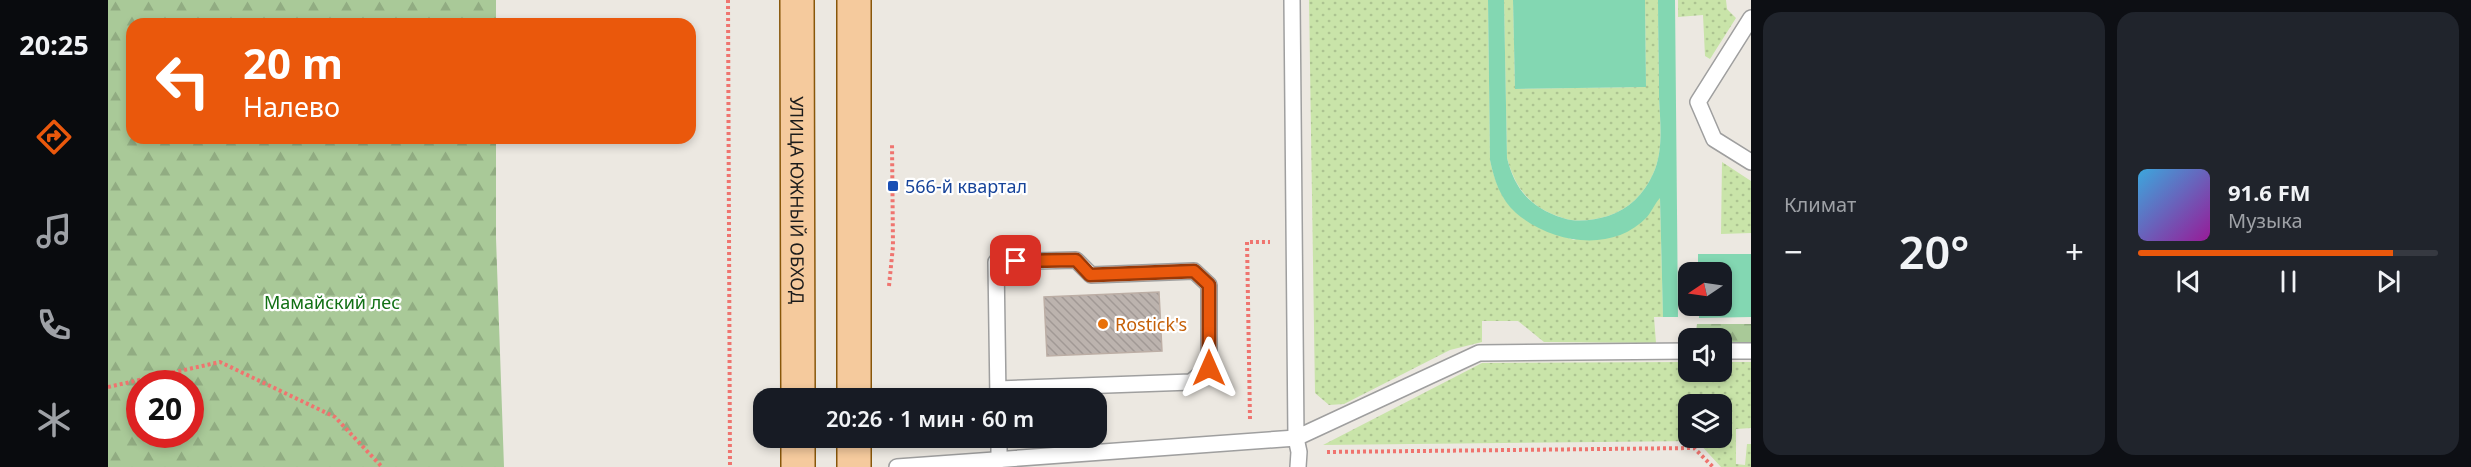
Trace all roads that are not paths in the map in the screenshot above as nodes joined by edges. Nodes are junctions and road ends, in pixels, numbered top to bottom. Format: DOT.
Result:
graph roads {
  1 [pos="797,0"];
  2 [pos="854,0"];
  3 [pos="1292,0"];
  4 [pos="1751,18"];
  5 [pos="1751,162"];
  6 [pos="1678,351"];
  7 [pos="1732,351"];
  8 [pos="1751,351"];
  9 [pos="798,388"];
  10 [pos="854,388"];
  11 [pos="998,394"];
  12 [pos="798,448"];
  13 [pos="854,448"];
  14 [pos="999,448"];
  15 [pos="1297,452"];
  16 [pos="999,460"];
  17 [pos="798,467"];
  18 [pos="854,467"];
  19 [pos="897,467"];
  1 -- 9 [label="main road, УЛИЦА ЮЖНЫЙ ОБХОД"];
  2 -- 10 [label="main road"];
  3 -- 15 [label="lane"];
  4 -- 5 [label="lane"];
  6 -- 15 [label="lane"];
  7 -- 8 [label="lane"];
  11 -- 11 [label="lane"];
  12 -- 17 [label="main road"];
  13 -- 18 [label="main road"];
  14 -- 16 [label="lane"];
  15 -- 16 [label="lane"];
  16 -- 19 [label="lane"];
}
